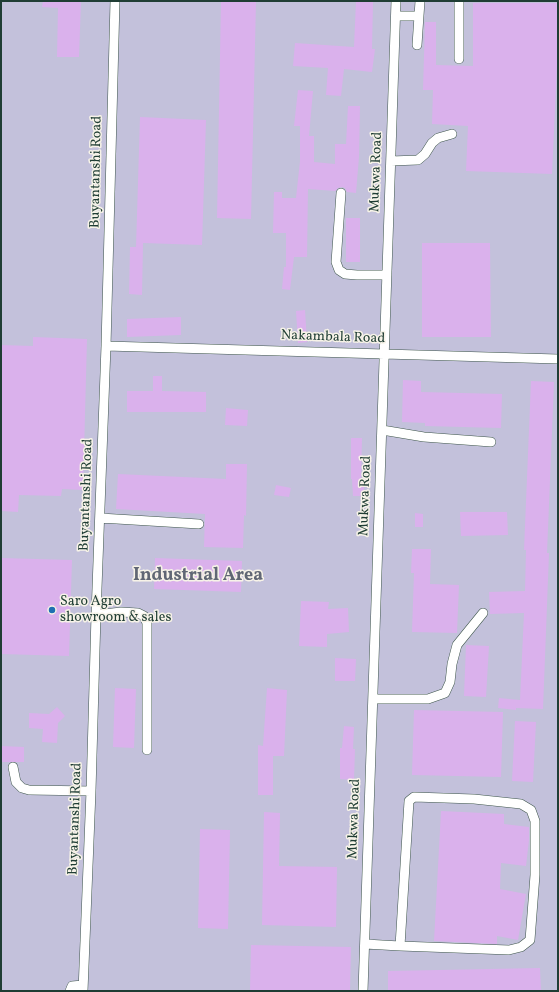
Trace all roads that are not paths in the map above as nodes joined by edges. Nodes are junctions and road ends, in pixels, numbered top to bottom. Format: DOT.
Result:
graph roads {
  1 [pos="115,1"];
  2 [pos="396,1"];
  3 [pos="420,1"];
  4 [pos="460,1"];
  5 [pos="396,16"];
  6 [pos="419,16"];
  7 [pos="417,45"];
  8 [pos="459,59"];
  9 [pos="452,134"];
  10 [pos="391,162"];
  11 [pos="341,193"];
  12 [pos="387,276"];
  13 [pos="106,346"];
  14 [pos="384,354"];
  15 [pos="558,359"];
  16 [pos="382,430"];
  17 [pos="491,442"];
  18 [pos="100,518"];
  19 [pos="199,524"];
  20 [pos="484,613"];
  21 [pos="96,615"];
  22 [pos="373,699"];
  23 [pos="147,750"];
  24 [pos="12,767"];
  25 [pos="91,791"];
  26 [pos="365,944"];
  27 [pos="400,946"];
  28 [pos="83,988"];
  29 [pos="70,991"];
  30 [pos="363,991"];
  1 -- 13 [label="street, Buyantanshi Road"];
  2 -- 5 [label="street, Mukwa Road"];
  3 -- 6 [label="street"];
  4 -- 8 [label="street"];
  5 -- 6 [label="street"];
  5 -- 10 [label="street, Mukwa Road"];
  6 -- 7 [label="street"];
  9 -- 10 [label="street"];
  10 -- 12 [label="street, Mukwa Road"];
  11 -- 12 [label="street"];
  12 -- 14 [label="street, Mukwa Road"];
  13 -- 14 [label="street, Nakambala Road"];
  13 -- 18 [label="street, Buyantanshi Road"];
  14 -- 15 [label="street, Nakambala Road"];
  14 -- 16 [label="street, Mukwa Road"];
  16 -- 17 [label="street"];
  16 -- 22 [label="street, Mukwa Road"];
  18 -- 19 [label="street"];
  18 -- 21 [label="street, Buyantanshi Road"];
  20 -- 22 [label="street"];
  21 -- 23 [label="street"];
  21 -- 25 [label="street, Buyantanshi Road"];
  22 -- 26 [label="street, Mukwa Road"];
  24 -- 25 [label="street"];
  25 -- 28 [label="street, Buyantanshi Road"];
  26 -- 27 [label="street"];
  26 -- 30 [label="street, Mukwa Road"];
  27 -- 27 [label="street"];
  28 -- 29 [label="street"];
}
